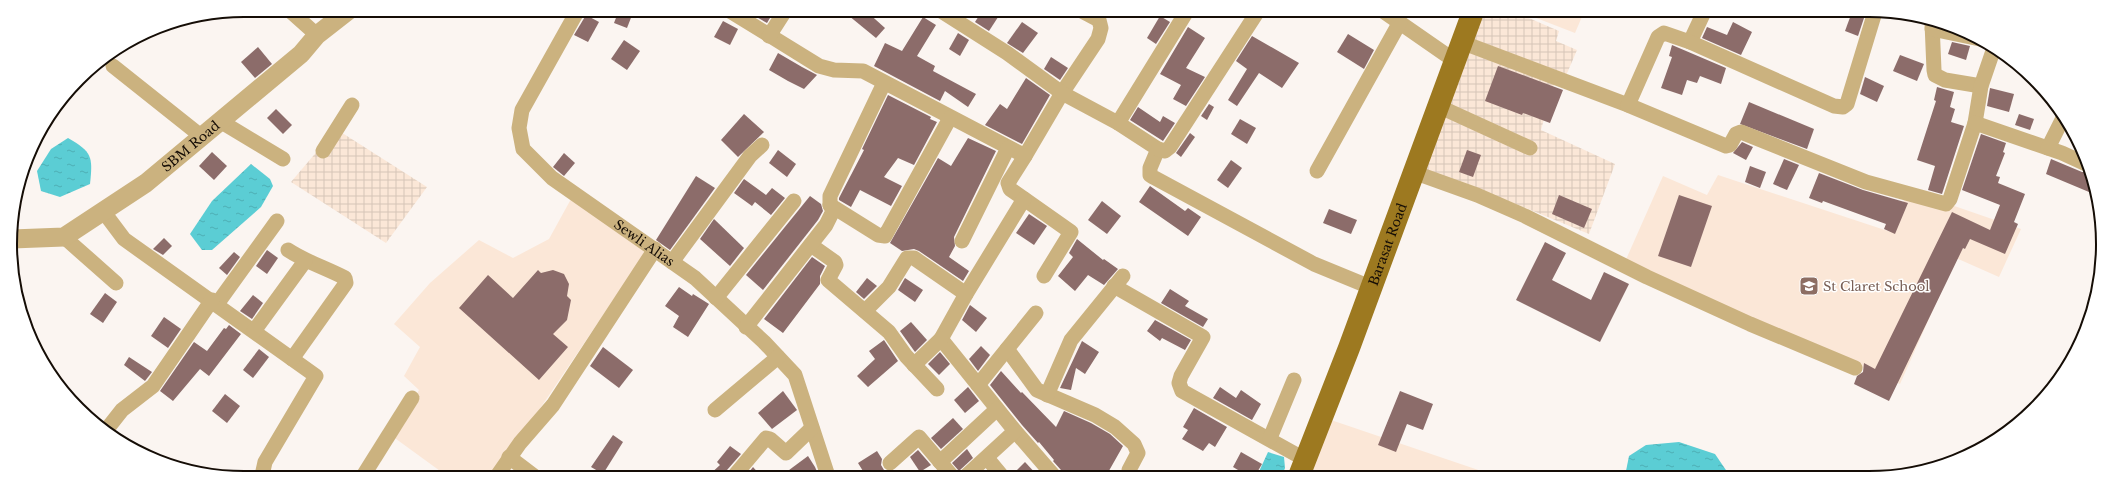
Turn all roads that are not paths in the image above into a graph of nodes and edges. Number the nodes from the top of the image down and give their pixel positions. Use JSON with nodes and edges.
{"nodes":[{"id":1,"x":297,"y":17,"type":"edge"},
{"id":2,"x":340,"y":17,"type":"edge"},
{"id":3,"x":574,"y":17,"type":"edge"},
{"id":4,"x":741,"y":17,"type":"edge"},
{"id":5,"x":781,"y":17,"type":"edge"},
{"id":6,"x":950,"y":17,"type":"edge"},
{"id":7,"x":1093,"y":17,"type":"edge"},
{"id":8,"x":1180,"y":17,"type":"edge"},
{"id":9,"x":1254,"y":17,"type":"edge"},
{"id":10,"x":1392,"y":17,"type":"edge"},
{"id":11,"x":1471,"y":17,"type":"edge"},
{"id":12,"x":1702,"y":17,"type":"edge"},
{"id":13,"x":1873,"y":17,"type":"edge"},
{"id":14,"x":1400,"y":22,"type":"junction"},
{"id":15,"x":1932,"y":26,"type":"edge"},
{"id":16,"x":317,"y":36,"type":"junction"},
{"id":17,"x":769,"y":36,"type":"junction"},
{"id":18,"x":1690,"y":42,"type":"junction"},
{"id":19,"x":1458,"y":52,"type":"junction"},
{"id":20,"x":1992,"y":53,"type":"edge"},
{"id":21,"x":113,"y":66,"type":"dead end"},
{"id":22,"x":884,"y":83,"type":"junction"},
{"id":23,"x":1981,"y":86,"type":"junction"},
{"id":24,"x":1062,"y":93,"type":"junction"},
{"id":25,"x":352,"y":105,"type":"dead end"},
{"id":26,"x":1628,"y":105,"type":"junction"},
{"id":27,"x":1438,"y":106,"type":"junction"},
{"id":28,"x":950,"y":118,"type":"junction"},
{"id":29,"x":220,"y":121,"type":"junction"},
{"id":30,"x":2061,"y":122,"type":"edge"},
{"id":31,"x":1118,"y":123,"type":"junction"},
{"id":32,"x":1975,"y":123,"type":"junction"},
{"id":33,"x":201,"y":136,"type":"junction"},
{"id":34,"x":762,"y":144,"type":"dead end"},
{"id":35,"x":1008,"y":148,"type":"junction"},
{"id":36,"x":1530,"y":148,"type":"dead end"},
{"id":37,"x":2048,"y":148,"type":"junction"},
{"id":38,"x":1158,"y":149,"type":"junction"},
{"id":39,"x":323,"y":151,"type":"dead end"},
{"id":40,"x":1025,"y":156,"type":"junction"},
{"id":41,"x":283,"y":159,"type":"dead end"},
{"id":42,"x":2081,"y":162,"type":"edge"},
{"id":43,"x":1317,"y":171,"type":"dead end"},
{"id":44,"x":1413,"y":172,"type":"junction"},
{"id":45,"x":1024,"y":199,"type":"junction"},
{"id":46,"x":794,"y":201,"type":"dead end"},
{"id":47,"x":830,"y":205,"type":"junction"},
{"id":48,"x":103,"y":211,"type":"junction"},
{"id":49,"x":277,"y":221,"type":"dead end"},
{"id":50,"x":64,"y":237,"type":"junction"},
{"id":51,"x":17,"y":239,"type":"edge"},
{"id":52,"x":962,"y":241,"type":"dead end"},
{"id":53,"x":811,"y":245,"type":"junction"},
{"id":54,"x":655,"y":249,"type":"junction"},
{"id":55,"x":288,"y":250,"type":"dead end"},
{"id":56,"x":305,"y":261,"type":"junction"},
{"id":57,"x":672,"y":262,"type":"junction"},
{"id":58,"x":1044,"y":276,"type":"dead end"},
{"id":59,"x":116,"y":283,"type":"dead end"},
{"id":60,"x":1370,"y":287,"type":"junction"},
{"id":61,"x":966,"y":294,"type":"junction"},
{"id":62,"x":716,"y":298,"type":"junction"},
{"id":63,"x":215,"y":302,"type":"junction"},
{"id":64,"x":865,"y":312,"type":"junction"},
{"id":65,"x":1036,"y":313,"type":"dead end"},
{"id":66,"x":746,"y":327,"type":"junction"},
{"id":67,"x":254,"y":331,"type":"junction"},
{"id":68,"x":941,"y":338,"type":"junction"},
{"id":69,"x":1007,"y":349,"type":"junction"},
{"id":70,"x":778,"y":357,"type":"junction"},
{"id":71,"x":292,"y":359,"type":"junction"},
{"id":72,"x":914,"y":365,"type":"junction"},
{"id":73,"x":1855,"y":368,"type":"dead end"},
{"id":74,"x":1294,"y":380,"type":"dead end"},
{"id":75,"x":978,"y":385,"type":"junction"},
{"id":76,"x":937,"y":389,"type":"dead end"},
{"id":77,"x":1048,"y":395,"type":"junction"},
{"id":78,"x":412,"y":398,"type":"dead end"},
{"id":79,"x":997,"y":409,"type":"junction"},
{"id":80,"x":715,"y":410,"type":"dead end"},
{"id":81,"x":109,"y":426,"type":"edge"},
{"id":82,"x":812,"y":428,"type":"junction"},
{"id":83,"x":1015,"y":431,"type":"junction"},
{"id":84,"x":1270,"y":438,"type":"junction"},
{"id":85,"x":509,"y":458,"type":"junction"},
{"id":86,"x":987,"y":458,"type":"junction"},
{"id":87,"x":940,"y":462,"type":"junction"},
{"id":88,"x":890,"y":463,"type":"dead end"},
{"id":89,"x":1302,"y":468,"type":"edge"},
{"id":90,"x":263,"y":471,"type":"edge"},
{"id":91,"x":366,"y":471,"type":"edge"},
{"id":92,"x":500,"y":471,"type":"edge"},
{"id":93,"x":527,"y":471,"type":"edge"},
{"id":94,"x":738,"y":471,"type":"edge"},
{"id":95,"x":823,"y":471,"type":"edge"},
{"id":96,"x":948,"y":471,"type":"edge"},
{"id":97,"x":972,"y":471,"type":"edge"},
{"id":98,"x":998,"y":471,"type":"edge"},
{"id":99,"x":1050,"y":471,"type":"edge"},
{"id":100,"x":1129,"y":471,"type":"edge"}],
"edges":[{"from":1,"to":16,"type":"street"},
{"from":2,"to":16,"type":"street","name":"SBM Road"},
{"from":3,"to":54,"type":"street","name":"Sewli Alias"},
{"from":4,"to":17,"type":"street"},
{"from":5,"to":17,"type":"street"},
{"from":6,"to":24,"type":"street"},
{"from":7,"to":24,"type":"street"},
{"from":8,"to":31,"type":"street"},
{"from":9,"to":38,"type":"street"},
{"from":10,"to":14,"type":"street"},
{"from":11,"to":19,"type":"main road","name":"Barasat Road"},
{"from":12,"to":18,"type":"street"},
{"from":13,"to":18,"type":"street"},
{"from":14,"to":19,"type":"street"},
{"from":14,"to":43,"type":"street"},
{"from":15,"to":23,"type":"street"},
{"from":16,"to":29,"type":"street","name":"SBM Road"},
{"from":17,"to":22,"type":"street"},
{"from":18,"to":26,"type":"street"},
{"from":19,"to":26,"type":"street"},
{"from":19,"to":27,"type":"main road","name":"Barasat Road"},
{"from":20,"to":23,"type":"street"},
{"from":21,"to":33,"type":"street"},
{"from":22,"to":28,"type":"street"},
{"from":22,"to":47,"type":"street"},
{"from":23,"to":32,"type":"street"},
{"from":24,"to":31,"type":"street"},
{"from":24,"to":40,"type":"street"},
{"from":25,"to":39,"type":"street"},
{"from":26,"to":32,"type":"street"},
{"from":27,"to":36,"type":"street"},
{"from":27,"to":44,"type":"main road","name":"Barasat Road"},
{"from":28,"to":35,"type":"street"},
{"from":28,"to":47,"type":"street"},
{"from":29,"to":33,"type":"street","name":"SBM Road"},
{"from":29,"to":41,"type":"street"},
{"from":30,"to":37,"type":"street"},
{"from":31,"to":38,"type":"street"},
{"from":32,"to":37,"type":"street"},
{"from":33,"to":48,"type":"street","name":"SBM Road"},
{"from":34,"to":57,"type":"street"},
{"from":35,"to":40,"type":"street"},
{"from":35,"to":52,"type":"street"},
{"from":37,"to":42,"type":"street"},
{"from":38,"to":60,"type":"street"},
{"from":40,"to":45,"type":"street"},
{"from":44,"to":60,"type":"main road","name":"Barasat Road"},
{"from":44,"to":73,"type":"street"},
{"from":45,"to":58,"type":"street"},
{"from":45,"to":61,"type":"street"},
{"from":46,"to":62,"type":"street"},
{"from":47,"to":53,"type":"street"},
{"from":48,"to":50,"type":"street","name":"SBM Road"},
{"from":48,"to":63,"type":"street"},
{"from":49,"to":63,"type":"street"},
{"from":50,"to":51,"type":"street"},
{"from":50,"to":59,"type":"street"},
{"from":53,"to":64,"type":"street"},
{"from":53,"to":66,"type":"street"},
{"from":54,"to":57,"type":"street","name":"Sewli Alias"},
{"from":54,"to":85,"type":"street"},
{"from":55,"to":56,"type":"street"},
{"from":56,"to":67,"type":"street"},
{"from":56,"to":71,"type":"street"},
{"from":57,"to":62,"type":"street","name":"Sewli Alias"},
{"from":60,"to":89,"type":"main road","name":"Barasat Road"},
{"from":61,"to":64,"type":"street"},
{"from":61,"to":68,"type":"street"},
{"from":62,"to":66,"type":"street","name":"Sewli Alias"},
{"from":63,"to":67,"type":"street"},
{"from":63,"to":81,"type":"street"},
{"from":64,"to":72,"type":"street"},
{"from":65,"to":69,"type":"street"},
{"from":66,"to":70,"type":"street","name":"Sewli Alias"},
{"from":67,"to":71,"type":"street"},
{"from":68,"to":72,"type":"street"},
{"from":68,"to":75,"type":"street"},
{"from":69,"to":75,"type":"street"},
{"from":69,"to":77,"type":"street"},
{"from":70,"to":80,"type":"street"},
{"from":70,"to":82,"type":"street","name":"Sewli Alias"},
{"from":71,"to":90,"type":"street"},
{"from":72,"to":76,"type":"street"},
{"from":74,"to":84,"type":"street"},
{"from":75,"to":79,"type":"street"},
{"from":77,"to":84,"type":"street"},
{"from":77,"to":100,"type":"street"},
{"from":78,"to":91,"type":"street"},
{"from":79,"to":83,"type":"street"},
{"from":79,"to":87,"type":"street"},
{"from":82,"to":94,"type":"street"},
{"from":82,"to":95,"type":"street","name":"Sewli Alias"},
{"from":83,"to":86,"type":"street"},
{"from":83,"to":99,"type":"street"},
{"from":84,"to":89,"type":"street"},
{"from":85,"to":92,"type":"street"},
{"from":85,"to":93,"type":"street"},
{"from":86,"to":97,"type":"street"},
{"from":86,"to":98,"type":"street"},
{"from":87,"to":88,"type":"street"},
{"from":87,"to":96,"type":"street"}]}
